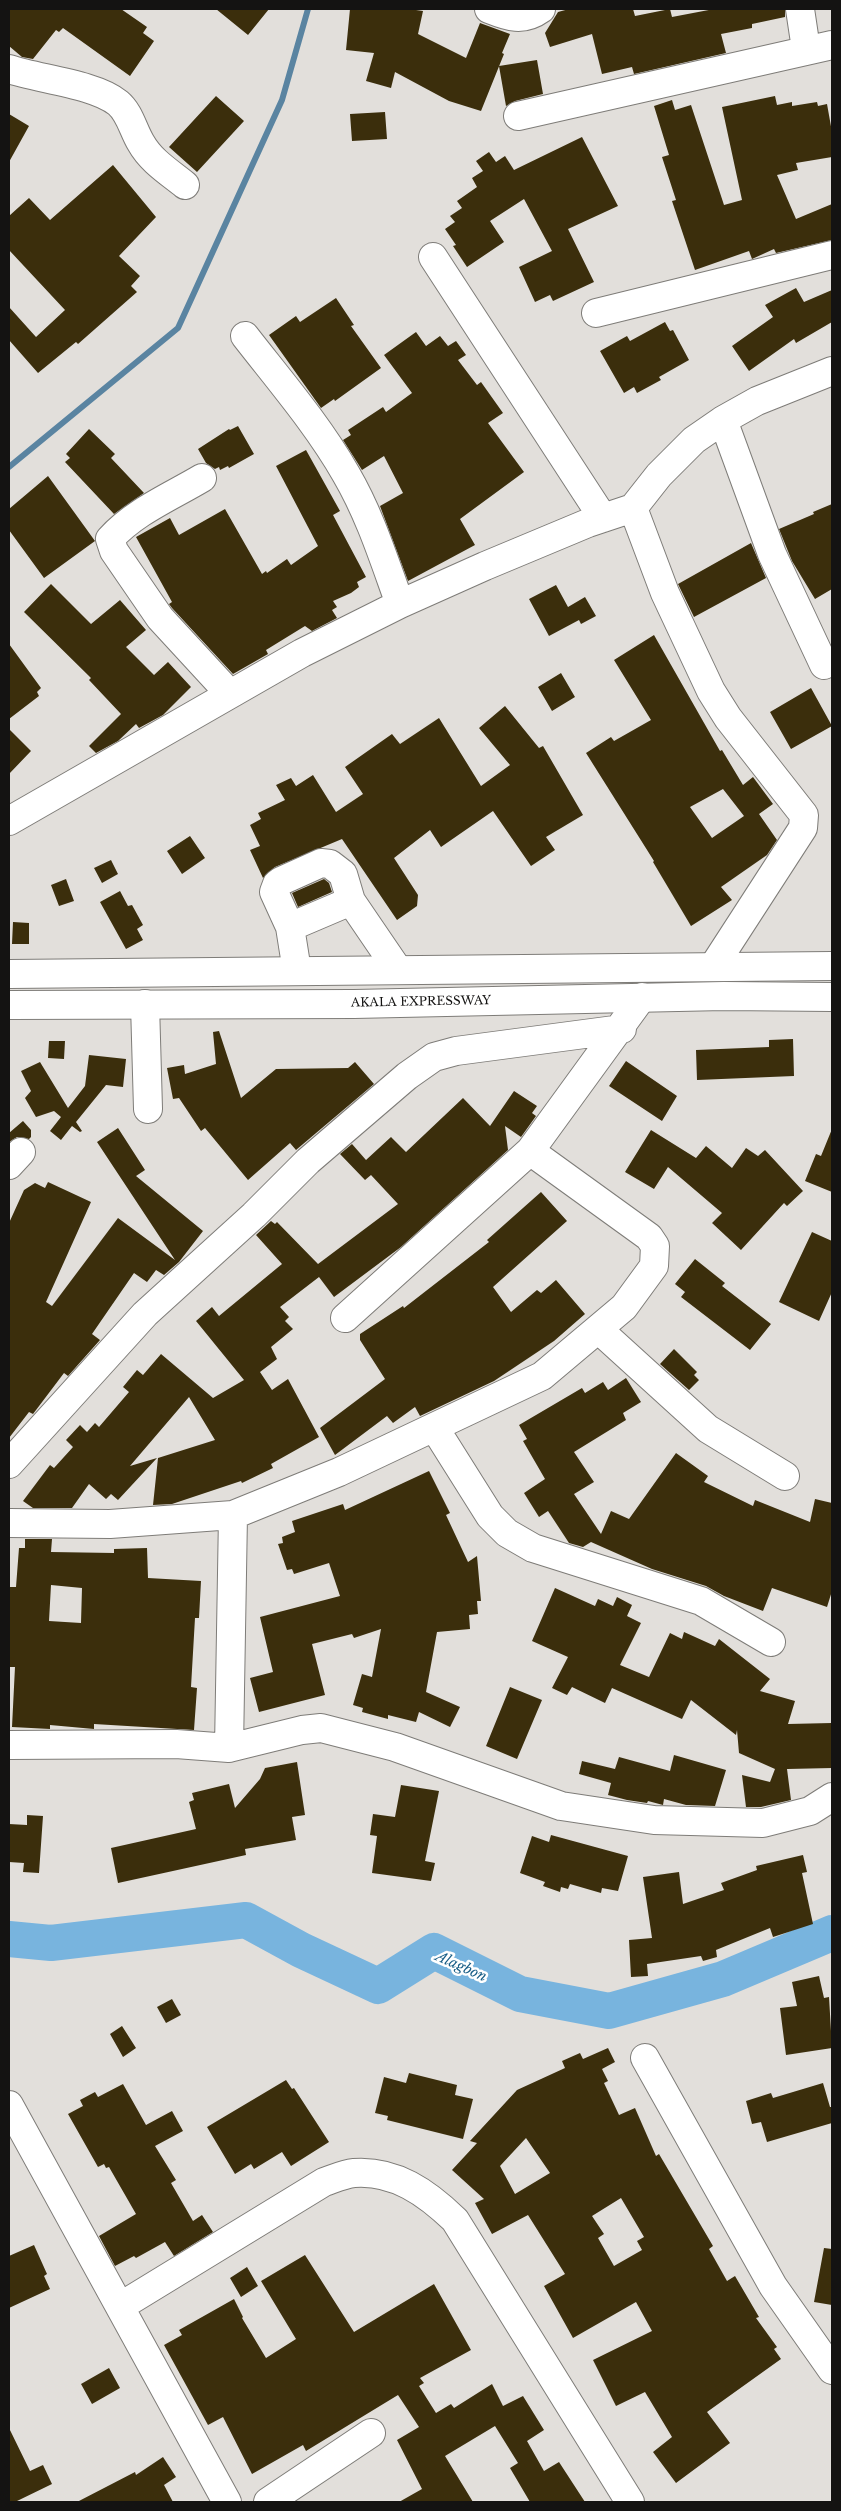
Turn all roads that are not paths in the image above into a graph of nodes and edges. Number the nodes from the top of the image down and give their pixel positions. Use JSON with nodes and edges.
{"nodes":[{"id":1,"x":489,"y":9,"type":"edge"},
{"id":2,"x":541,"y":9,"type":"edge"},
{"id":3,"x":800,"y":9,"type":"edge"},
{"id":4,"x":819,"y":47,"type":"edge"},
{"id":5,"x":9,"y":69,"type":"edge"},
{"id":6,"x":518,"y":116,"type":"dead end"},
{"id":7,"x":185,"y":184,"type":"dead end"},
{"id":8,"x":832,"y":255,"type":"edge"},
{"id":9,"x":433,"y":257,"type":"dead end"},
{"id":10,"x":596,"y":313,"type":"dead end"},
{"id":11,"x":245,"y":336,"type":"dead end"},
{"id":12,"x":832,"y":371,"type":"edge"},
{"id":13,"x":723,"y":420,"type":"junction"},
{"id":14,"x":202,"y":478,"type":"dead end"},
{"id":15,"x":633,"y":508,"type":"junction"},
{"id":16,"x":602,"y":518,"type":"junction"},
{"id":17,"x":400,"y":604,"type":"junction"},
{"id":18,"x":824,"y":665,"type":"dead end"},
{"id":19,"x":230,"y":694,"type":"junction"},
{"id":20,"x":9,"y":822,"type":"edge"},
{"id":21,"x":351,"y":901,"type":"junction"},
{"id":22,"x":290,"y":927,"type":"junction"},
{"id":23,"x":832,"y":966,"type":"edge"},
{"id":24,"x":713,"y":967,"type":"junction"},
{"id":25,"x":398,"y":970,"type":"junction"},
{"id":26,"x":297,"y":971,"type":"junction"},
{"id":27,"x":9,"y":974,"type":"edge"},
{"id":28,"x":642,"y":997,"type":"junction"},
{"id":29,"x":832,"y":997,"type":"edge"},
{"id":30,"x":395,"y":1003,"type":"junction"},
{"id":31,"x":145,"y":1004,"type":"junction"},
{"id":32,"x":9,"y":1005,"type":"edge"},
{"id":33,"x":622,"y":1028,"type":"junction"},
{"id":34,"x":148,"y":1109,"type":"dead end"},
{"id":35,"x":530,"y":1151,"type":"junction"},
{"id":36,"x":345,"y":1318,"type":"dead end"},
{"id":37,"x":598,"y":1329,"type":"junction"},
{"id":38,"x":434,"y":1427,"type":"junction"},
{"id":39,"x":9,"y":1464,"type":"edge"},
{"id":40,"x":785,"y":1476,"type":"dead end"},
{"id":41,"x":233,"y":1515,"type":"junction"},
{"id":42,"x":9,"y":1523,"type":"edge"},
{"id":43,"x":772,"y":1642,"type":"dead end"},
{"id":44,"x":9,"y":1745,"type":"edge"},
{"id":45,"x":229,"y":1748,"type":"junction"},
{"id":46,"x":832,"y":1797,"type":"edge"},
{"id":47,"x":645,"y":2058,"type":"dead end"},
{"id":48,"x":9,"y":2106,"type":"edge"},
{"id":49,"x":121,"y":2306,"type":"junction"},
{"id":50,"x":832,"y":2370,"type":"edge"},
{"id":51,"x":371,"y":2433,"type":"dead end"},
{"id":52,"x":227,"y":2502,"type":"edge"},
{"id":53,"x":268,"y":2502,"type":"edge"},
{"id":54,"x":630,"y":2502,"type":"edge"}],
"edges":[{"from":1,"to":2,"type":"street"},
{"from":3,"to":4,"type":"street"},
{"from":4,"to":6,"type":"street"},
{"from":5,"to":7,"type":"street"},
{"from":8,"to":10,"type":"street"},
{"from":9,"to":16,"type":"street"},
{"from":11,"to":17,"type":"street"},
{"from":12,"to":13,"type":"street"},
{"from":13,"to":15,"type":"street"},
{"from":13,"to":18,"type":"street"},
{"from":14,"to":19,"type":"street"},
{"from":15,"to":16,"type":"street"},
{"from":15,"to":24,"type":"street"},
{"from":16,"to":17,"type":"street"},
{"from":17,"to":19,"type":"street"},
{"from":19,"to":20,"type":"street"},
{"from":21,"to":22,"type":"street"},
{"from":21,"to":22,"type":"street"},
{"from":21,"to":25,"type":"street"},
{"from":22,"to":26,"type":"street"},
{"from":23,"to":24,"type":"street"},
{"from":24,"to":25,"type":"street"},
{"from":25,"to":26,"type":"street"},
{"from":25,"to":30,"type":"street"},
{"from":26,"to":27,"type":"street"},
{"from":28,"to":29,"type":"street","name":"AKALA EXPRESSWAY"},
{"from":28,"to":30,"type":"street","name":"AKALA EXPRESSWAY"},
{"from":28,"to":33,"type":"street"},
{"from":30,"to":31,"type":"street","name":"AKALA EXPRESSWAY"},
{"from":31,"to":32,"type":"street","name":"AKALA EXPRESSWAY"},
{"from":31,"to":34,"type":"street"},
{"from":33,"to":35,"type":"street"},
{"from":33,"to":39,"type":"street"},
{"from":35,"to":36,"type":"street"},
{"from":35,"to":37,"type":"street"},
{"from":37,"to":38,"type":"street"},
{"from":37,"to":40,"type":"street"},
{"from":38,"to":41,"type":"street"},
{"from":38,"to":43,"type":"street"},
{"from":41,"to":42,"type":"street"},
{"from":41,"to":45,"type":"street"},
{"from":44,"to":45,"type":"street"},
{"from":45,"to":46,"type":"street"},
{"from":47,"to":50,"type":"street"},
{"from":48,"to":49,"type":"street"},
{"from":49,"to":52,"type":"street"},
{"from":49,"to":54,"type":"street"},
{"from":51,"to":53,"type":"street"}]}
